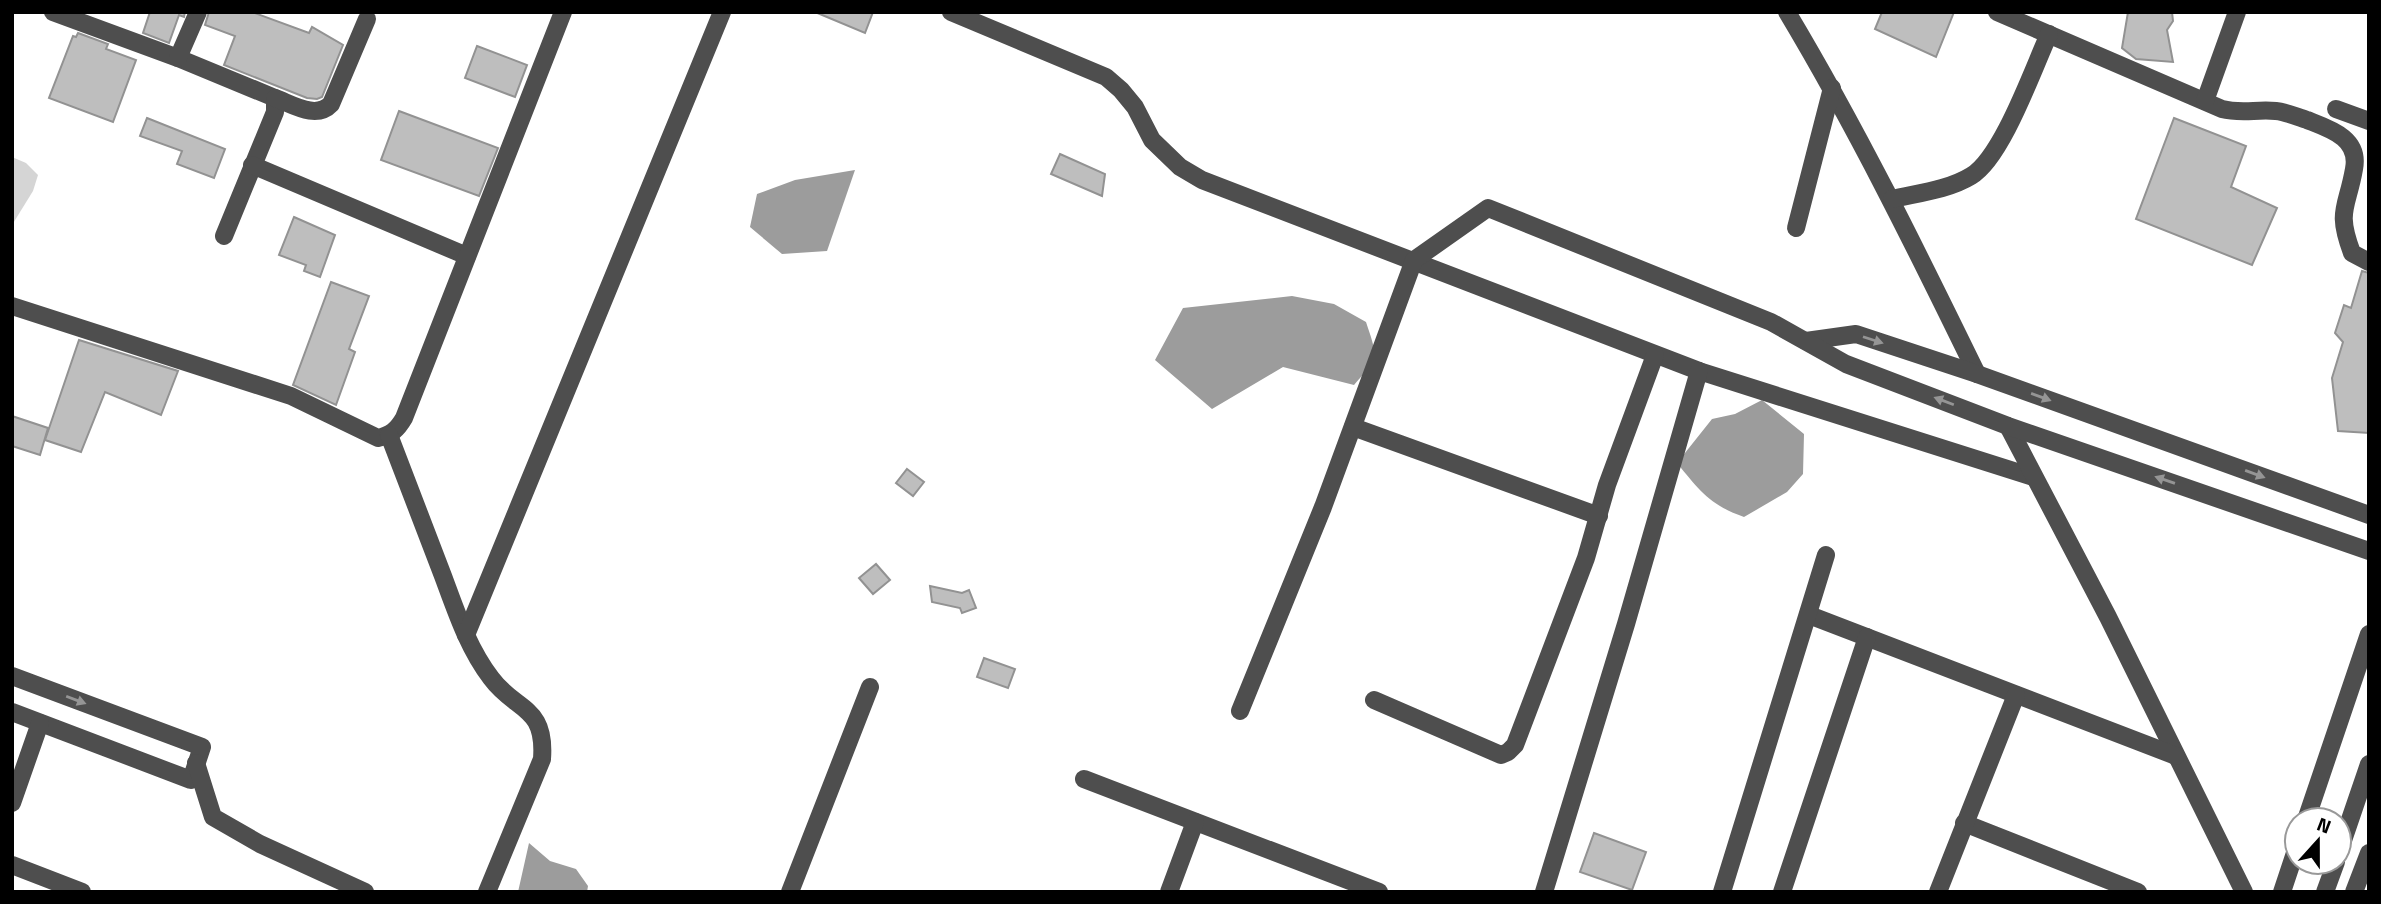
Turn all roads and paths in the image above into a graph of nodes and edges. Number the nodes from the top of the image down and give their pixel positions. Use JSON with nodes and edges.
{"nodes":[{"id":1,"x":54,"y":12,"type":"edge"},
{"id":2,"x":198,"y":12,"type":"edge"},
{"id":3,"x":563,"y":12,"type":"edge"},
{"id":4,"x":722,"y":12,"type":"edge"},
{"id":5,"x":951,"y":12,"type":"edge"},
{"id":6,"x":1787,"y":12,"type":"edge"},
{"id":7,"x":1997,"y":12,"type":"edge"},
{"id":8,"x":2237,"y":12,"type":"edge"},
{"id":9,"x":367,"y":19,"type":"dead end"},
{"id":10,"x":2049,"y":34,"type":"junction"},
{"id":11,"x":178,"y":58,"type":"junction"},
{"id":12,"x":1832,"y":88,"type":"junction"},
{"id":13,"x":275,"y":98,"type":"junction"},
{"id":14,"x":2205,"y":101,"type":"junction"},
{"id":15,"x":2336,"y":108,"type":"dead end"},
{"id":16,"x":2369,"y":121,"type":"edge"},
{"id":17,"x":252,"y":165,"type":"junction"},
{"id":18,"x":1892,"y":200,"type":"junction"},
{"id":19,"x":1796,"y":228,"type":"dead end"},
{"id":20,"x":224,"y":236,"type":"dead end"},
{"id":21,"x":467,"y":256,"type":"junction"},
{"id":22,"x":1414,"y":260,"type":"junction"},
{"id":23,"x":2369,"y":262,"type":"edge"},
{"id":24,"x":12,"y":306,"type":"edge"},
{"id":25,"x":1806,"y":341,"type":"junction"},
{"id":26,"x":1655,"y":355,"type":"junction"},
{"id":27,"x":1699,"y":371,"type":"junction"},
{"id":28,"x":1977,"y":374,"type":"junction"},
{"id":29,"x":1353,"y":426,"type":"junction"},
{"id":30,"x":2008,"y":426,"type":"junction"},
{"id":31,"x":389,"y":435,"type":"junction"},
{"id":32,"x":2034,"y":477,"type":"junction"},
{"id":33,"x":2369,"y":515,"type":"edge"},
{"id":34,"x":1599,"y":516,"type":"junction"},
{"id":35,"x":2369,"y":551,"type":"edge"},
{"id":36,"x":1826,"y":555,"type":"dead end"},
{"id":37,"x":1809,"y":615,"type":"junction"},
{"id":38,"x":2369,"y":634,"type":"edge"},
{"id":39,"x":466,"y":635,"type":"junction"},
{"id":40,"x":1867,"y":637,"type":"junction"},
{"id":41,"x":12,"y":676,"type":"edge"},
{"id":42,"x":870,"y":687,"type":"dead end"},
{"id":43,"x":2016,"y":695,"type":"junction"},
{"id":44,"x":1374,"y":700,"type":"dead end"},
{"id":45,"x":1240,"y":711,"type":"dead end"},
{"id":46,"x":12,"y":712,"type":"edge"},
{"id":47,"x":40,"y":723,"type":"junction"},
{"id":48,"x":2176,"y":756,"type":"junction"},
{"id":49,"x":196,"y":764,"type":"junction"},
{"id":50,"x":2369,"y":764,"type":"edge"},
{"id":51,"x":1084,"y":779,"type":"dead end"},
{"id":52,"x":12,"y":803,"type":"edge"},
{"id":53,"x":2311,"y":806,"type":"edge"},
{"id":54,"x":2353,"y":811,"type":"edge"},
{"id":55,"x":1195,"y":822,"type":"junction"},
{"id":56,"x":1964,"y":823,"type":"junction"},
{"id":57,"x":2369,"y":853,"type":"edge"},
{"id":58,"x":12,"y":865,"type":"edge"},
{"id":59,"x":82,"y":892,"type":"edge"},
{"id":60,"x":365,"y":892,"type":"edge"},
{"id":61,"x":487,"y":892,"type":"edge"},
{"id":62,"x":790,"y":892,"type":"edge"},
{"id":63,"x":1169,"y":892,"type":"edge"},
{"id":64,"x":1379,"y":892,"type":"edge"},
{"id":65,"x":1544,"y":892,"type":"edge"},
{"id":66,"x":1722,"y":892,"type":"edge"},
{"id":67,"x":1782,"y":892,"type":"edge"},
{"id":68,"x":1938,"y":892,"type":"edge"},
{"id":69,"x":2138,"y":892,"type":"edge"},
{"id":70,"x":2244,"y":892,"type":"edge"},
{"id":71,"x":2354,"y":892,"type":"edge"}],
"edges":[{"from":1,"to":11,"type":"street"},
{"from":2,"to":11,"type":"street"},
{"from":3,"to":21,"type":"street"},
{"from":4,"to":39,"type":"street"},
{"from":5,"to":22,"type":"street"},
{"from":6,"to":12,"type":"street"},
{"from":7,"to":10,"type":"street"},
{"from":8,"to":14,"type":"street"},
{"from":9,"to":13,"type":"street"},
{"from":10,"to":14,"type":"street"},
{"from":10,"to":18,"type":"street"},
{"from":11,"to":13,"type":"street"},
{"from":12,"to":18,"type":"street"},
{"from":12,"to":19,"type":"street"},
{"from":13,"to":17,"type":"street"},
{"from":14,"to":23,"type":"street"},
{"from":15,"to":16,"type":"street"},
{"from":17,"to":20,"type":"street"},
{"from":17,"to":21,"type":"street"},
{"from":18,"to":28,"type":"street"},
{"from":21,"to":31,"type":"street"},
{"from":22,"to":25,"type":"street"},
{"from":22,"to":26,"type":"street"},
{"from":22,"to":29,"type":"street"},
{"from":24,"to":31,"type":"street"},
{"from":25,"to":28,"type":"street","one_way":true},
{"from":30,"to":25,"type":"street","one_way":true},
{"from":26,"to":27,"type":"street"},
{"from":26,"to":34,"type":"street"},
{"from":27,"to":32,"type":"street"},
{"from":27,"to":65,"type":"street"},
{"from":28,"to":33,"type":"street","one_way":true},
{"from":29,"to":34,"type":"street"},
{"from":29,"to":45,"type":"street"},
{"from":30,"to":32,"type":"street"},
{"from":35,"to":30,"type":"street","one_way":true},
{"from":31,"to":39,"type":"street"},
{"from":32,"to":48,"type":"street"},
{"from":34,"to":44,"type":"street"},
{"from":36,"to":37,"type":"street"},
{"from":37,"to":40,"type":"street"},
{"from":37,"to":66,"type":"street"},
{"from":38,"to":53,"type":"street"},
{"from":39,"to":61,"type":"street"},
{"from":40,"to":43,"type":"street"},
{"from":40,"to":67,"type":"street"},
{"from":41,"to":49,"type":"street","one_way":true},
{"from":42,"to":62,"type":"street"},
{"from":43,"to":48,"type":"street"},
{"from":43,"to":56,"type":"street"},
{"from":46,"to":47,"type":"street"},
{"from":47,"to":49,"type":"street"},
{"from":47,"to":52,"type":"street"},
{"from":48,"to":70,"type":"street"},
{"from":49,"to":60,"type":"street"},
{"from":50,"to":54,"type":"street"},
{"from":51,"to":55,"type":"street"},
{"from":55,"to":63,"type":"street"},
{"from":55,"to":64,"type":"street"},
{"from":56,"to":68,"type":"street"},
{"from":56,"to":69,"type":"street"},
{"from":57,"to":71,"type":"street"},
{"from":58,"to":59,"type":"street"}]}
